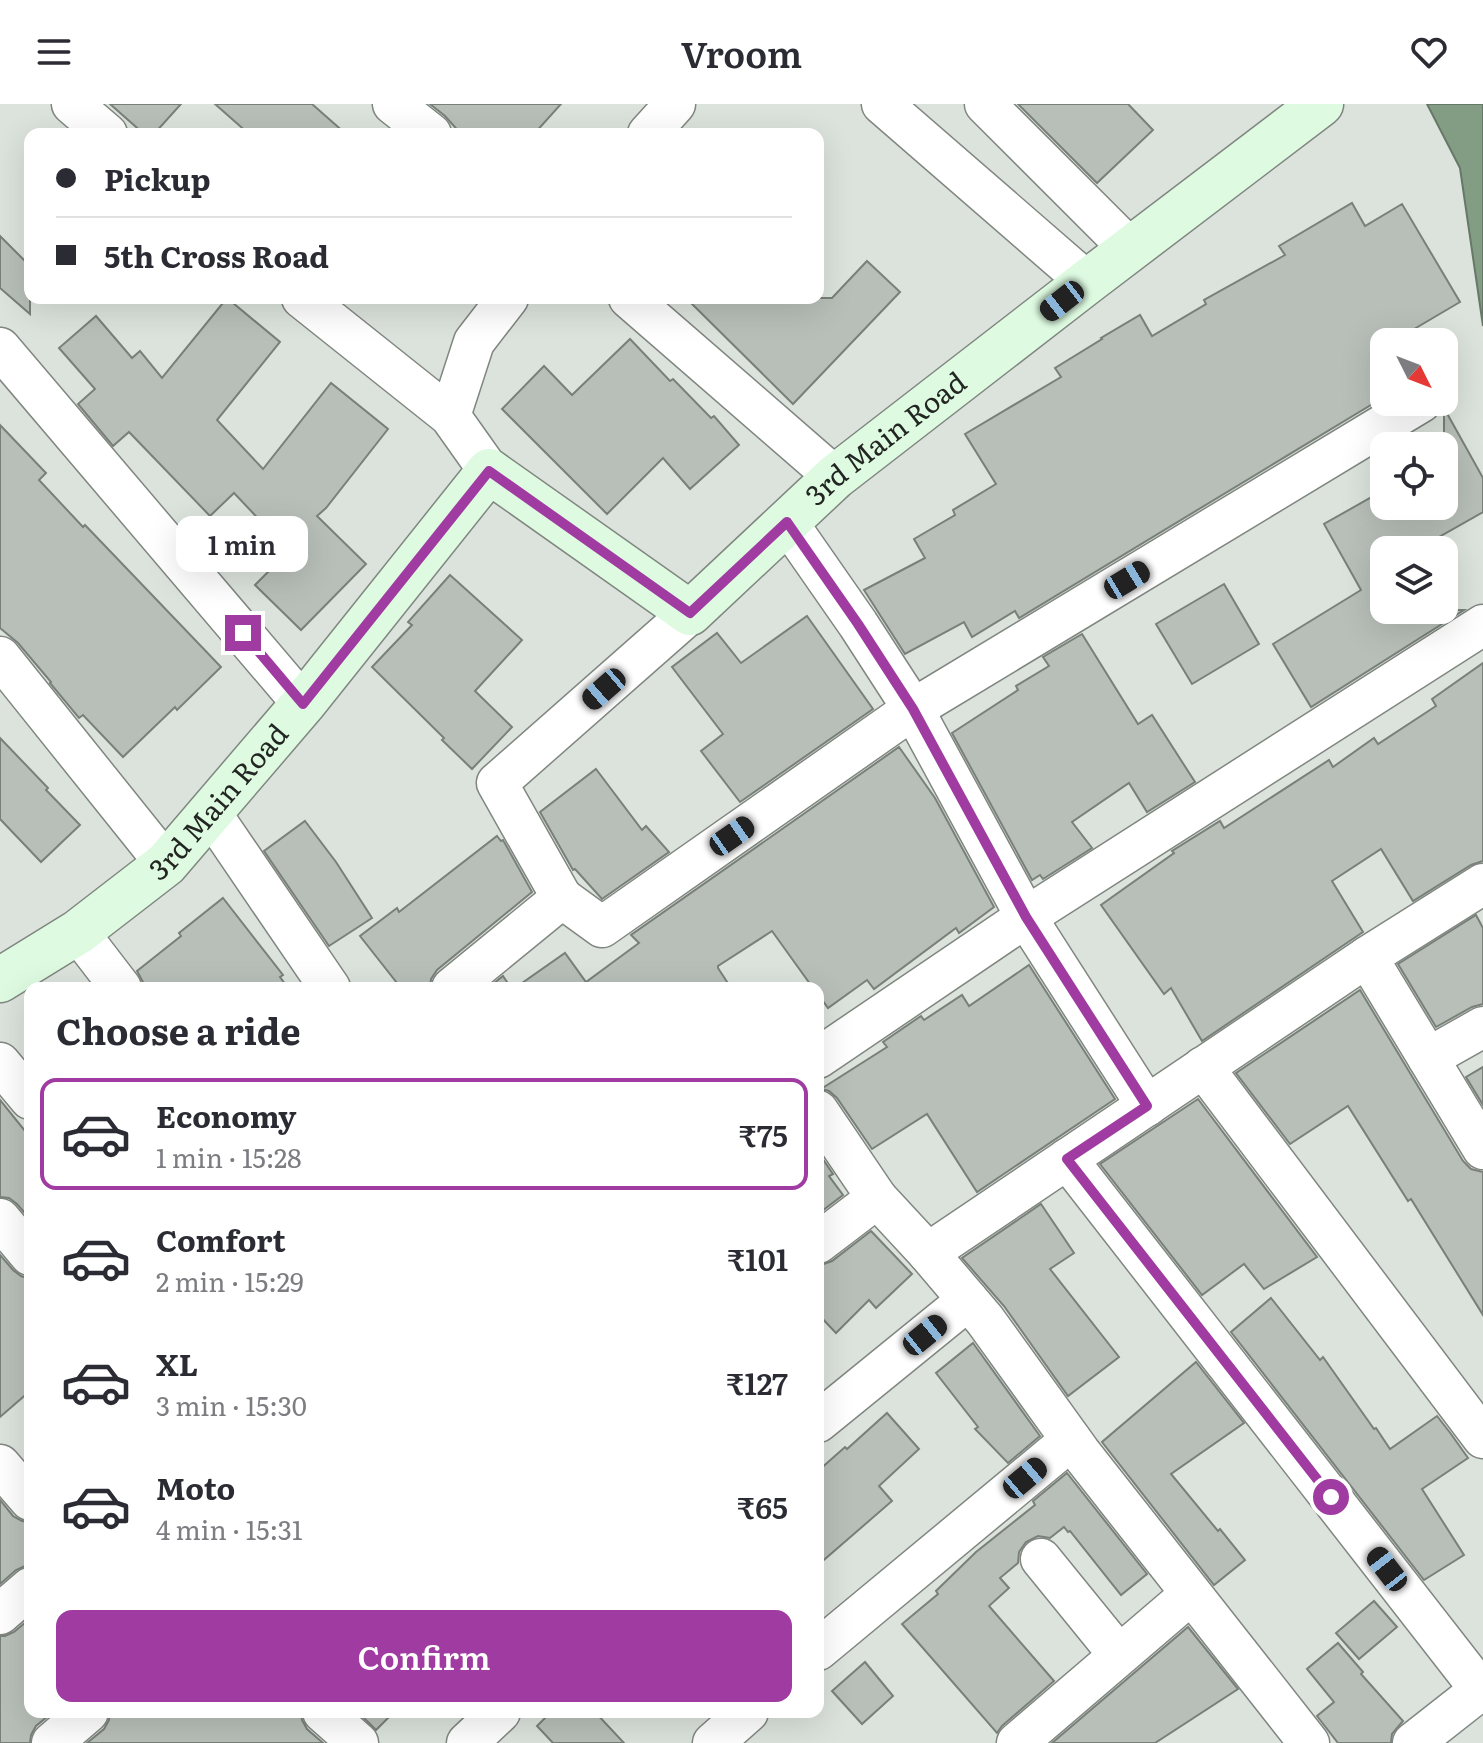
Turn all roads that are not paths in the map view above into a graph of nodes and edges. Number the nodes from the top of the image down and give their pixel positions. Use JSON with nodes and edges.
{"nodes":[{"id":1,"x":72,"y":104,"type":"edge"},
{"id":2,"x":393,"y":104,"type":"edge"},
{"id":3,"x":675,"y":104,"type":"edge"},
{"id":4,"x":882,"y":104,"type":"edge"},
{"id":5,"x":985,"y":104,"type":"edge"},
{"id":6,"x":1321,"y":104,"type":"edge"},
{"id":7,"x":100,"y":128,"type":"edge"},
{"id":8,"x":423,"y":128,"type":"edge"},
{"id":9,"x":653,"y":128,"type":"edge"},
{"id":10,"x":1130,"y":249,"type":"junction"},
{"id":11,"x":1087,"y":282,"type":"junction"},
{"id":12,"x":310,"y":304,"type":"edge"},
{"id":13,"x":503,"y":304,"type":"edge"},
{"id":14,"x":636,"y":304,"type":"edge"},
{"id":15,"x":0,"y":348,"type":"edge"},
{"id":16,"x":450,"y":416,"type":"junction"},
{"id":17,"x":1398,"y":416,"type":"edge"},
{"id":18,"x":489,"y":471,"type":"junction"},
{"id":19,"x":835,"y":477,"type":"junction"},
{"id":20,"x":787,"y":522,"type":"junction"},
{"id":21,"x":690,"y":613,"type":"junction"},
{"id":22,"x":1483,"y":625,"type":"edge"},
{"id":23,"x":0,"y":657,"type":"edge"},
{"id":24,"x":303,"y":704,"type":"junction"},
{"id":25,"x":913,"y":709,"type":"junction"},
{"id":26,"x":210,"y":812,"type":"junction"},
{"id":27,"x":166,"y":864,"type":"junction"},
{"id":28,"x":1483,"y":884,"type":"edge"},
{"id":29,"x":562,"y":898,"type":"junction"},
{"id":30,"x":1026,"y":917,"type":"junction"},
{"id":31,"x":78,"y":932,"type":"junction"},
{"id":32,"x":1367,"y":957,"type":"junction"},
{"id":33,"x":0,"y":980,"type":"edge"},
{"id":34,"x":116,"y":982,"type":"edge"},
{"id":35,"x":326,"y":982,"type":"edge"},
{"id":36,"x":459,"y":982,"type":"edge"},
{"id":37,"x":1483,"y":1027,"type":"edge"},
{"id":38,"x":824,"y":1054,"type":"edge"},
{"id":39,"x":1428,"y":1058,"type":"junction"},
{"id":40,"x":0,"y":1063,"type":"edge"},
{"id":41,"x":1203,"y":1067,"type":"junction"},
{"id":42,"x":24,"y":1092,"type":"edge"},
{"id":43,"x":1147,"y":1106,"type":"junction"},
{"id":44,"x":824,"y":1120,"type":"edge"},
{"id":45,"x":1483,"y":1149,"type":"edge"},
{"id":46,"x":1067,"y":1159,"type":"junction"},
{"id":47,"x":877,"y":1198,"type":"junction"},
{"id":48,"x":0,"y":1219,"type":"edge"},
{"id":49,"x":824,"y":1238,"type":"edge"},
{"id":50,"x":24,"y":1248,"type":"edge"},
{"id":51,"x":928,"y":1253,"type":"junction"},
{"id":52,"x":968,"y":1300,"type":"junction"},
{"id":53,"x":824,"y":1417,"type":"edge"},
{"id":54,"x":1483,"y":1438,"type":"edge"},
{"id":55,"x":1071,"y":1440,"type":"junction"},
{"id":56,"x":0,"y":1465,"type":"edge"},
{"id":57,"x":24,"y":1493,"type":"edge"},
{"id":58,"x":1041,"y":1559,"type":"dead end"},
{"id":59,"x":24,"y":1593,"type":"edge"},
{"id":60,"x":1191,"y":1594,"type":"junction"},
{"id":61,"x":0,"y":1614,"type":"edge"},
{"id":62,"x":824,"y":1645,"type":"edge"},
{"id":63,"x":1119,"y":1655,"type":"junction"},
{"id":64,"x":1482,"y":1690,"type":"edge"},
{"id":65,"x":81,"y":1718,"type":"edge"},
{"id":66,"x":494,"y":1718,"type":"edge"},
{"id":67,"x":741,"y":1718,"type":"edge"},
{"id":68,"x":1304,"y":1742,"type":"edge"},
{"id":69,"x":52,"y":1743,"type":"edge"},
{"id":70,"x":467,"y":1743,"type":"edge"},
{"id":71,"x":713,"y":1743,"type":"edge"},
{"id":72,"x":1017,"y":1743,"type":"edge"},
{"id":73,"x":1413,"y":1743,"type":"edge"}],
"edges":[{"from":1,"to":7,"type":"street"},
{"from":2,"to":8,"type":"street"},
{"from":3,"to":9,"type":"street"},
{"from":4,"to":11,"type":"street"},
{"from":5,"to":10,"type":"street"},
{"from":6,"to":10,"type":"street","name":"3rd Main Road"},
{"from":10,"to":11,"type":"street","name":"3rd Main Road"},
{"from":11,"to":19,"type":"street","name":"3rd Main Road"},
{"from":12,"to":16,"type":"street"},
{"from":13,"to":16,"type":"street"},
{"from":14,"to":19,"type":"street"},
{"from":15,"to":24,"type":"street"},
{"from":16,"to":18,"type":"street"},
{"from":17,"to":25,"type":"street"},
{"from":18,"to":21,"type":"street"},
{"from":18,"to":24,"type":"street","name":"3rd Main Road"},
{"from":19,"to":20,"type":"street","name":"3rd Main Road"},
{"from":20,"to":21,"type":"street","name":"3rd Main Road"},
{"from":20,"to":25,"type":"street"},
{"from":21,"to":29,"type":"street"},
{"from":22,"to":30,"type":"street"},
{"from":23,"to":27,"type":"street"},
{"from":24,"to":26,"type":"street","name":"3rd Main Road"},
{"from":25,"to":29,"type":"street"},
{"from":25,"to":30,"type":"street"},
{"from":26,"to":27,"type":"street","name":"3rd Main Road"},
{"from":26,"to":35,"type":"street"},
{"from":27,"to":31,"type":"street","name":"3rd Main Road"},
{"from":28,"to":32,"type":"street"},
{"from":29,"to":36,"type":"street"},
{"from":30,"to":38,"type":"street"},
{"from":30,"to":43,"type":"street"},
{"from":31,"to":33,"type":"street","name":"3rd Main Road"},
{"from":31,"to":34,"type":"street"},
{"from":32,"to":39,"type":"street"},
{"from":32,"to":41,"type":"street"},
{"from":37,"to":39,"type":"street"},
{"from":39,"to":45,"type":"street"},
{"from":40,"to":42,"type":"street"},
{"from":41,"to":43,"type":"street"},
{"from":41,"to":54,"type":"street"},
{"from":43,"to":46,"type":"street"},
{"from":44,"to":47,"type":"street"},
{"from":46,"to":51,"type":"street"},
{"from":46,"to":64,"type":"street"},
{"from":47,"to":49,"type":"street"},
{"from":47,"to":51,"type":"street"},
{"from":48,"to":50,"type":"street"},
{"from":51,"to":52,"type":"street"},
{"from":52,"to":53,"type":"street"},
{"from":52,"to":55,"type":"street"},
{"from":55,"to":60,"type":"street"},
{"from":55,"to":62,"type":"street"},
{"from":56,"to":57,"type":"street"},
{"from":58,"to":63,"type":"street"},
{"from":59,"to":61,"type":"street"},
{"from":60,"to":63,"type":"street"},
{"from":60,"to":68,"type":"street"},
{"from":63,"to":72,"type":"street"},
{"from":64,"to":73,"type":"street"},
{"from":65,"to":69,"type":"street"},
{"from":66,"to":70,"type":"street"},
{"from":67,"to":71,"type":"street"}]}
